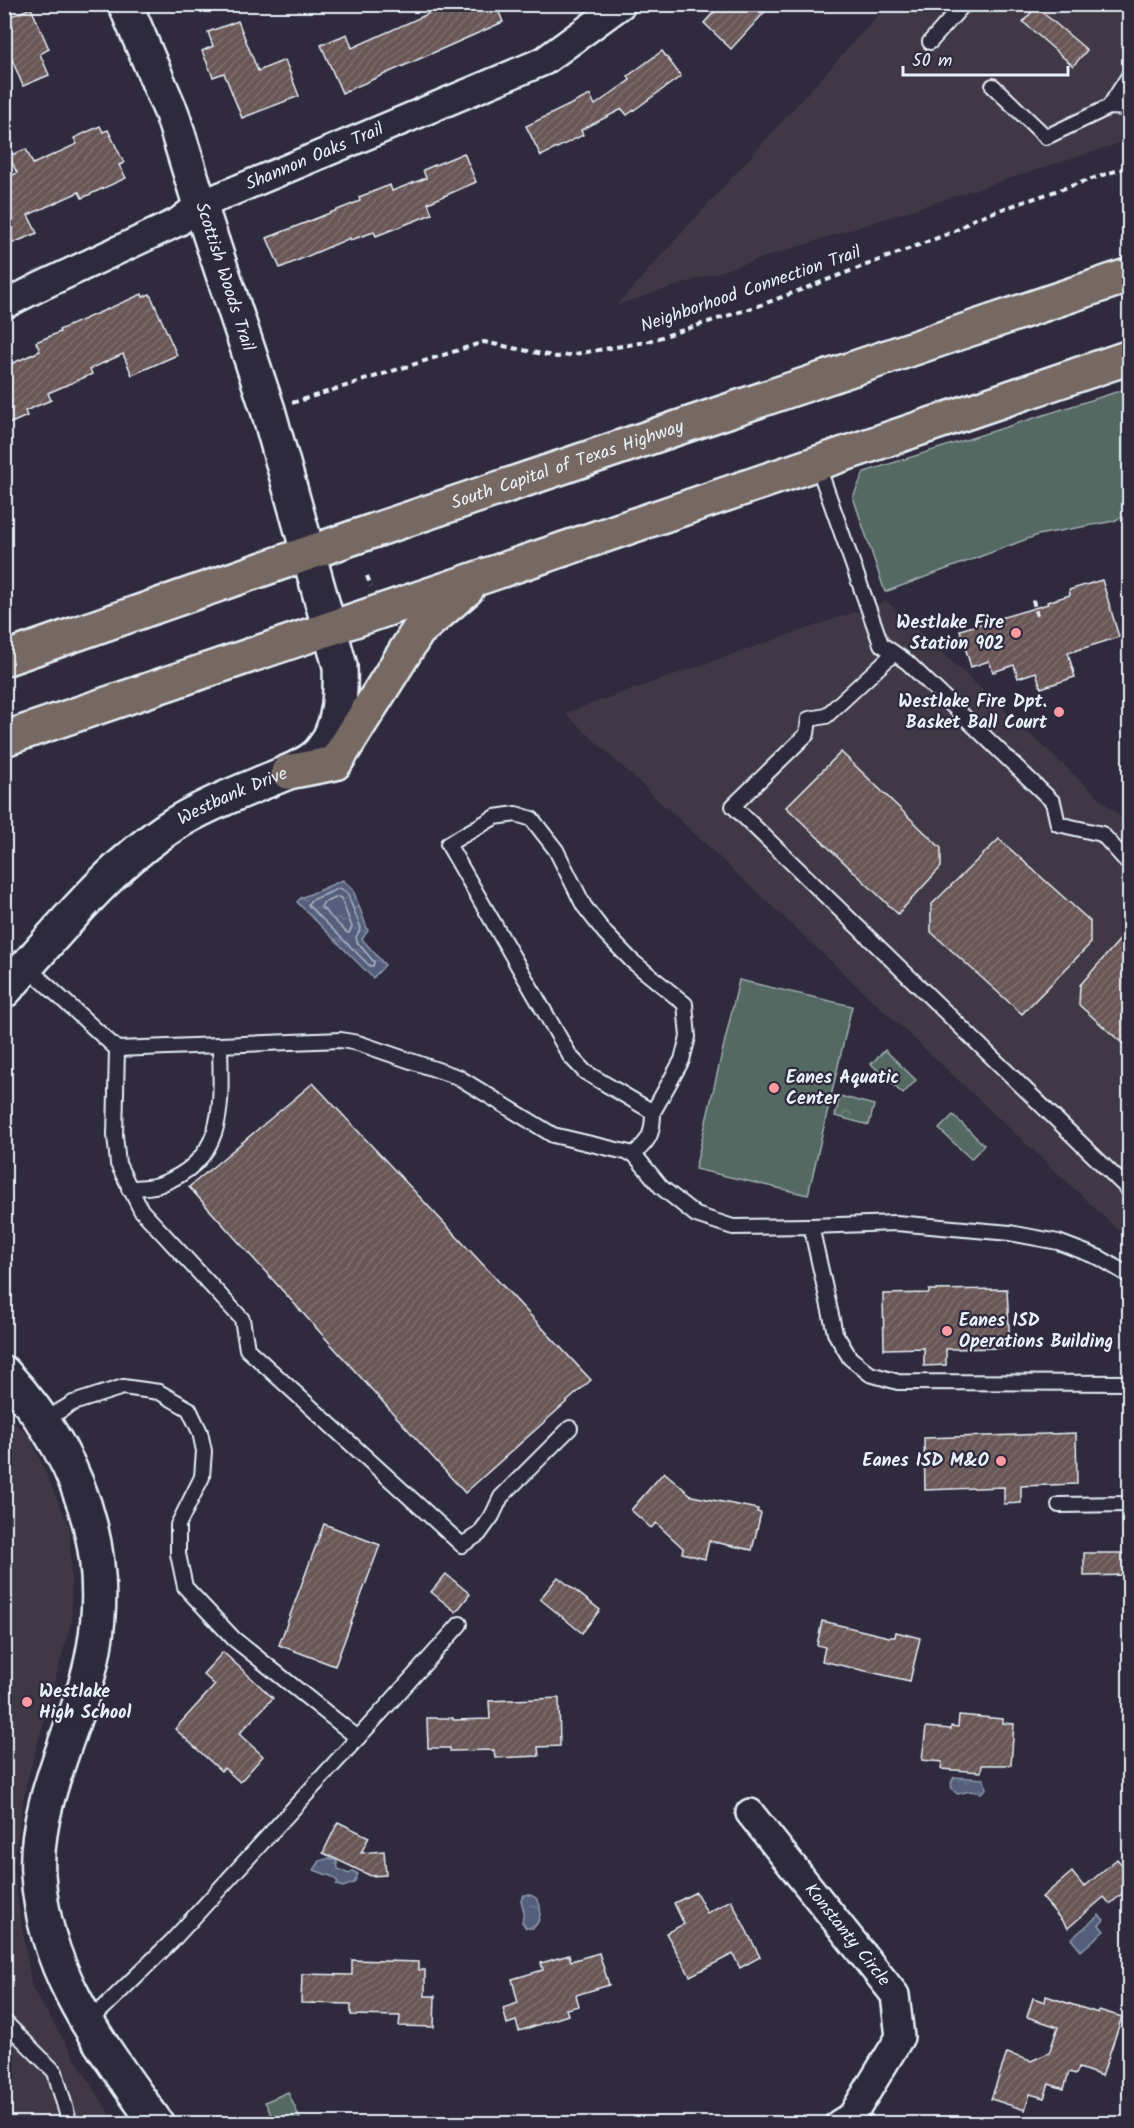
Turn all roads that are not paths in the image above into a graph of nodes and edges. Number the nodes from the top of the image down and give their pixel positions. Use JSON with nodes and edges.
{"nodes":[{"id":1,"x":125,"y":4,"type":"edge"},
{"id":2,"x":622,"y":4,"type":"edge"},
{"id":3,"x":964,"y":4,"type":"edge"},
{"id":4,"x":930,"y":42,"type":"dead end"},
{"id":5,"x":1130,"y":74,"type":"edge"},
{"id":6,"x":993,"y":86,"type":"dead end"},
{"id":7,"x":1108,"y":107,"type":"junction"},
{"id":8,"x":1130,"y":108,"type":"edge"},
{"id":9,"x":200,"y":205,"type":"junction"},
{"id":10,"x":1130,"y":275,"type":"edge"},
{"id":11,"x":4,"y":305,"type":"edge"},
{"id":12,"x":1130,"y":357,"type":"edge"},
{"id":13,"x":817,"y":463,"type":"junction"},
{"id":14,"x":309,"y":555,"type":"junction"},
{"id":15,"x":483,"y":577,"type":"junction"},
{"id":16,"x":330,"y":629,"type":"junction"},
{"id":17,"x":893,"y":654,"type":"junction"},
{"id":18,"x":4,"y":659,"type":"edge"},
{"id":19,"x":4,"y":739,"type":"edge"},
{"id":20,"x":288,"y":772,"type":"junction"},
{"id":21,"x":1130,"y":865,"type":"edge"},
{"id":22,"x":27,"y":967,"type":"junction"},
{"id":23,"x":4,"y":991,"type":"edge"},
{"id":24,"x":220,"y":1045,"type":"junction"},
{"id":25,"x":117,"y":1049,"type":"junction"},
{"id":26,"x":653,"y":1112,"type":"junction"},
{"id":27,"x":634,"y":1154,"type":"junction"},
{"id":28,"x":129,"y":1189,"type":"junction"},
{"id":29,"x":1130,"y":1191,"type":"edge"},
{"id":30,"x":812,"y":1226,"type":"junction"},
{"id":31,"x":1130,"y":1276,"type":"edge"},
{"id":32,"x":4,"y":1373,"type":"edge"},
{"id":33,"x":1130,"y":1383,"type":"edge"},
{"id":34,"x":43,"y":1421,"type":"junction"},
{"id":35,"x":570,"y":1428,"type":"dead end"},
{"id":36,"x":1130,"y":1504,"type":"edge"},
{"id":37,"x":1059,"y":1505,"type":"dead end"},
{"id":38,"x":460,"y":1624,"type":"dead end"},
{"id":39,"x":358,"y":1738,"type":"junction"},
{"id":40,"x":750,"y":1813,"type":"dead end"},
{"id":41,"x":4,"y":2021,"type":"edge"},
{"id":42,"x":88,"y":2023,"type":"junction"},
{"id":43,"x":70,"y":2124,"type":"edge"},
{"id":44,"x":157,"y":2124,"type":"edge"},
{"id":45,"x":839,"y":2124,"type":"edge"}],
"edges":[{"from":1,"to":9,"type":"street","name":"Scottish Woods Trail"},
{"from":2,"to":9,"type":"street","name":"Shannon Oaks Trail"},
{"from":3,"to":4,"type":"lane"},
{"from":5,"to":7,"type":"lane"},
{"from":6,"to":7,"type":"lane"},
{"from":7,"to":8,"type":"lane"},
{"from":9,"to":11,"type":"street","name":"Shannon Oaks Trail"},
{"from":9,"to":14,"type":"street","name":"Scottish Woods Trail"},
{"from":10,"to":14,"type":"highway","name":"South Capital of Texas Highway"},
{"from":12,"to":13,"type":"highway"},
{"from":13,"to":15,"type":"highway"},
{"from":13,"to":17,"type":"lane"},
{"from":14,"to":16,"type":"street","name":"Westbank Drive"},
{"from":14,"to":18,"type":"highway","name":"South Capital of Texas Highway"},
{"from":15,"to":16,"type":"highway"},
{"from":15,"to":20,"type":"highway"},
{"from":16,"to":19,"type":"highway"},
{"from":16,"to":20,"type":"street","name":"Westbank Drive"},
{"from":17,"to":21,"type":"lane"},
{"from":17,"to":29,"type":"lane"},
{"from":20,"to":22,"type":"street","name":"Westbank Drive"},
{"from":22,"to":23,"type":"street","name":"Westbank Drive"},
{"from":22,"to":25,"type":"lane"},
{"from":24,"to":25,"type":"lane"},
{"from":24,"to":27,"type":"lane"},
{"from":24,"to":28,"type":"lane"},
{"from":25,"to":28,"type":"lane"},
{"from":26,"to":26,"type":"lane"},
{"from":26,"to":27,"type":"lane"},
{"from":27,"to":30,"type":"lane"},
{"from":28,"to":35,"type":"lane"},
{"from":30,"to":31,"type":"lane"},
{"from":30,"to":33,"type":"lane"},
{"from":32,"to":34,"type":"street"},
{"from":34,"to":39,"type":"lane"},
{"from":34,"to":42,"type":"street"},
{"from":36,"to":37,"type":"lane"},
{"from":38,"to":39,"type":"lane"},
{"from":39,"to":42,"type":"lane"},
{"from":40,"to":45,"type":"street","name":"Konstanty Circle"},
{"from":41,"to":43,"type":"lane"},
{"from":42,"to":44,"type":"street"}]}
